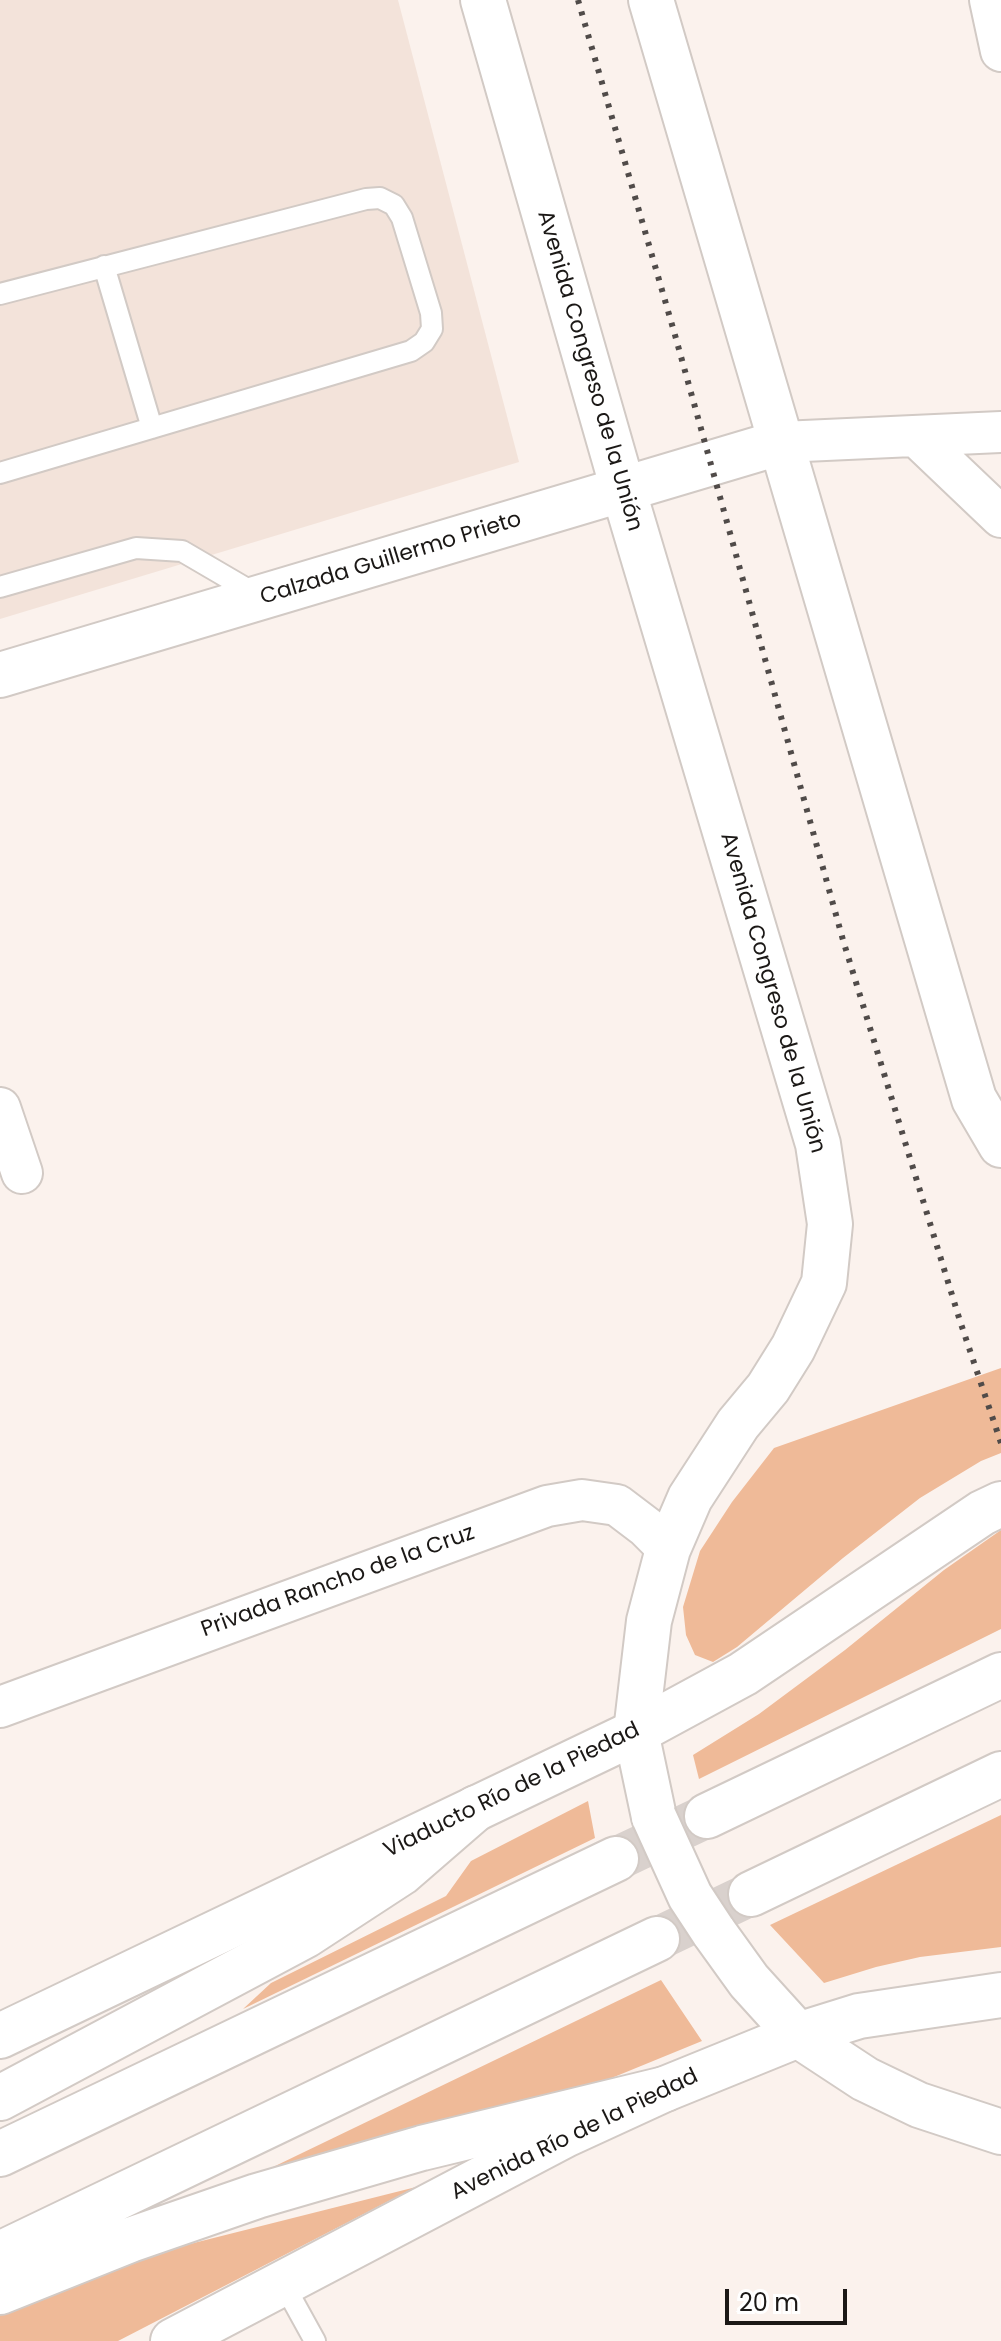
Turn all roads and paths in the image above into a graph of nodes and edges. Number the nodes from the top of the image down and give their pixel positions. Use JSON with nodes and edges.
{"nodes":[{"id":1,"x":483,"y":0,"type":"edge"},
{"id":2,"x":651,"y":0,"type":"edge"},
{"id":3,"x":990,"y":0,"type":"edge"},
{"id":4,"x":1001,"y":51,"type":"edge"},
{"id":5,"x":104,"y":266,"type":"junction"},
{"id":6,"x":0,"y":294,"type":"edge"},
{"id":7,"x":152,"y":428,"type":"junction"},
{"id":8,"x":1001,"y":432,"type":"edge"},
{"id":9,"x":916,"y":436,"type":"junction"},
{"id":10,"x":782,"y":442,"type":"junction"},
{"id":11,"x":0,"y":473,"type":"edge"},
{"id":12,"x":623,"y":489,"type":"junction"},
{"id":13,"x":1001,"y":517,"type":"edge"},
{"id":14,"x":0,"y":587,"type":"edge"},
{"id":15,"x":262,"y":597,"type":"junction"},
{"id":16,"x":0,"y":675,"type":"edge"},
{"id":17,"x":0,"y":1108,"type":"edge"},
{"id":18,"x":1001,"y":1145,"type":"edge"},
{"id":19,"x":22,"y":1173,"type":"dead end"},
{"id":20,"x":1001,"y":1504,"type":"edge"},
{"id":21,"x":668,"y":1549,"type":"junction"},
{"id":22,"x":1001,"y":1675,"type":"edge"},
{"id":23,"x":0,"y":1707,"type":"edge"},
{"id":24,"x":636,"y":1732,"type":"junction"},
{"id":25,"x":1001,"y":1774,"type":"edge"},
{"id":26,"x":476,"y":1808,"type":"junction"},
{"id":27,"x":707,"y":1816,"type":"tunnel mouth"},
{"id":28,"x":616,"y":1859,"type":"tunnel mouth"},
{"id":29,"x":751,"y":1894,"type":"tunnel mouth"},
{"id":30,"x":657,"y":1939,"type":"tunnel mouth"},
{"id":31,"x":1001,"y":1995,"type":"edge"},
{"id":32,"x":798,"y":2035,"type":"junction"},
{"id":33,"x":0,"y":2036,"type":"edge"},
{"id":34,"x":665,"y":2089,"type":"junction"},
{"id":35,"x":0,"y":2098,"type":"edge"},
{"id":36,"x":1001,"y":2132,"type":"edge"},
{"id":37,"x":0,"y":2154,"type":"edge"},
{"id":38,"x":0,"y":2254,"type":"edge"},
{"id":39,"x":283,"y":2283,"type":"junction"},
{"id":40,"x":0,"y":2292,"type":"edge"},
{"id":41,"x":173,"y":2341,"type":"edge"},
{"id":42,"x":315,"y":2341,"type":"edge"}],
"edges":[{"from":1,"to":12,"type":"main road","name":"Avenida Congreso de la Unión"},
{"from":2,"to":10,"type":"main road"},
{"from":3,"to":4,"type":"street"},
{"from":5,"to":6,"type":"lane"},
{"from":5,"to":7,"type":"lane"},
{"from":5,"to":7,"type":"lane"},
{"from":7,"to":11,"type":"lane"},
{"from":8,"to":9,"type":"street"},
{"from":9,"to":10,"type":"street"},
{"from":9,"to":13,"type":"street"},
{"from":10,"to":12,"type":"main road","name":"Calzada Guillermo Prieto"},
{"from":10,"to":18,"type":"main road"},
{"from":12,"to":15,"type":"main road","name":"Calzada Guillermo Prieto"},
{"from":12,"to":21,"type":"main road","name":"Avenida Congreso de la Unión"},
{"from":14,"to":15,"type":"lane"},
{"from":15,"to":16,"type":"main road","name":"Calzada Guillermo Prieto"},
{"from":17,"to":19,"type":"street"},
{"from":20,"to":24,"type":"main road","name":"Viaducto Río de la Piedad"},
{"from":21,"to":23,"type":"street","name":"Privada Rancho de la Cruz"},
{"from":21,"to":24,"type":"main road","name":"Avenida Congreso de la Unión"},
{"from":22,"to":27,"type":"main road"},
{"from":24,"to":26,"type":"main road","name":"Viaducto Río de la Piedad"},
{"from":24,"to":32,"type":"main road","name":"Avenida Congreso de la Unión","bridge":true},
{"from":25,"to":29,"type":"main road"},
{"from":26,"to":33,"type":"main road","name":"Viaducto Río de la Piedad"},
{"from":26,"to":35,"type":"main road"},
{"from":28,"to":37,"type":"main road"},
{"from":30,"to":38,"type":"main road"},
{"from":31,"to":32,"type":"main road","name":"Avenida Río de la Piedad"},
{"from":32,"to":34,"type":"main road","name":"Avenida Río de la Piedad"},
{"from":32,"to":36,"type":"main road","name":"Avenida Congreso de la Unión"},
{"from":34,"to":39,"type":"main road","name":"Avenida Río de la Piedad"},
{"from":34,"to":40,"type":"main road"},
{"from":39,"to":41,"type":"main road","name":"Avenida Río de la Piedad"},
{"from":39,"to":42,"type":"lane"}]}
